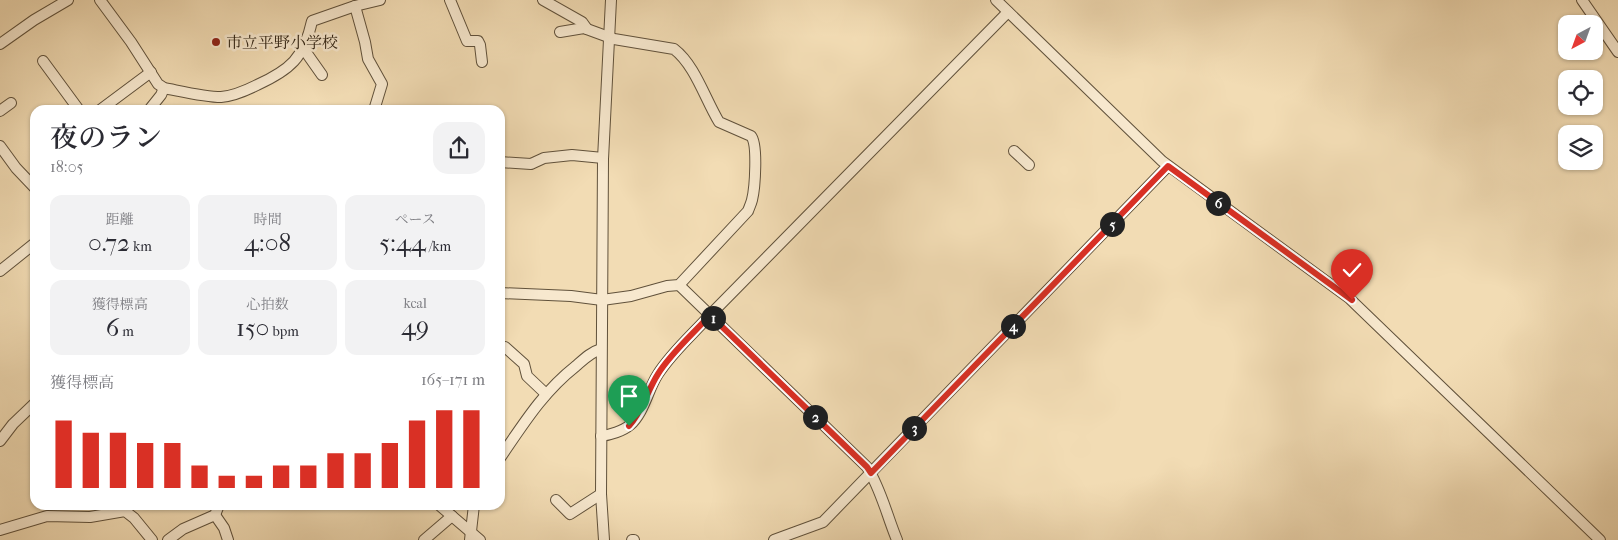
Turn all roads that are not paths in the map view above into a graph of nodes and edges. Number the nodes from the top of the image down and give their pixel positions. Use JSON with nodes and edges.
{"nodes":[{"id":1,"x":68,"y":0,"type":"edge"},
{"id":2,"x":100,"y":0,"type":"edge"},
{"id":3,"x":380,"y":0,"type":"edge"},
{"id":4,"x":450,"y":0,"type":"edge"},
{"id":5,"x":543,"y":0,"type":"edge"},
{"id":6,"x":610,"y":0,"type":"edge"},
{"id":7,"x":996,"y":0,"type":"edge"},
{"id":8,"x":1582,"y":0,"type":"edge"},
{"id":9,"x":362,"y":3,"type":"edge"},
{"id":10,"x":1008,"y":12,"type":"junction"},
{"id":11,"x":587,"y":29,"type":"junction"},
{"id":12,"x":560,"y":32,"type":"dead end"},
{"id":13,"x":608,"y":37,"type":"junction"},
{"id":14,"x":0,"y":44,"type":"edge"},
{"id":15,"x":303,"y":48,"type":"junction"},
{"id":16,"x":1618,"y":52,"type":"edge"},
{"id":17,"x":43,"y":61,"type":"dead end"},
{"id":18,"x":482,"y":62,"type":"dead end"},
{"id":19,"x":151,"y":72,"type":"junction"},
{"id":20,"x":322,"y":75,"type":"dead end"},
{"id":21,"x":164,"y":88,"type":"junction"},
{"id":22,"x":11,"y":103,"type":"dead end"},
{"id":23,"x":76,"y":105,"type":"edge"},
{"id":24,"x":107,"y":105,"type":"edge"},
{"id":25,"x":153,"y":105,"type":"edge"},
{"id":26,"x":376,"y":105,"type":"edge"},
{"id":27,"x":0,"y":111,"type":"edge"},
{"id":28,"x":0,"y":146,"type":"edge"},
{"id":29,"x":1014,"y":151,"type":"dead end"},
{"id":30,"x":603,"y":158,"type":"junction"},
{"id":31,"x":505,"y":162,"type":"edge"},
{"id":32,"x":1029,"y":165,"type":"dead end"},
{"id":33,"x":1168,"y":166,"type":"junction"},
{"id":34,"x":30,"y":183,"type":"edge"},
{"id":35,"x":30,"y":247,"type":"edge"},
{"id":36,"x":0,"y":270,"type":"edge"},
{"id":37,"x":679,"y":284,"type":"junction"},
{"id":38,"x":505,"y":293,"type":"edge"},
{"id":39,"x":602,"y":300,"type":"junction"},
{"id":40,"x":710,"y":315,"type":"junction"},
{"id":41,"x":505,"y":347,"type":"dead end"},
{"id":42,"x":602,"y":349,"type":"junction"},
{"id":43,"x":546,"y":394,"type":"junction"},
{"id":44,"x":30,"y":408,"type":"edge"},
{"id":45,"x":601,"y":436,"type":"junction"},
{"id":46,"x":0,"y":441,"type":"edge"},
{"id":47,"x":505,"y":450,"type":"edge"},
{"id":48,"x":871,"y":473,"type":"junction"},
{"id":49,"x":601,"y":494,"type":"junction"},
{"id":50,"x":556,"y":500,"type":"dead end"},
{"id":51,"x":216,"y":510,"type":"edge"},
{"id":52,"x":445,"y":510,"type":"edge"},
{"id":53,"x":473,"y":510,"type":"edge"},
{"id":54,"x":215,"y":515,"type":"junction"},
{"id":55,"x":452,"y":516,"type":"junction"},
{"id":56,"x":0,"y":530,"type":"edge"},
{"id":57,"x":470,"y":535,"type":"edge"},
{"id":58,"x":152,"y":540,"type":"edge"},
{"id":59,"x":168,"y":540,"type":"edge"},
{"id":60,"x":228,"y":540,"type":"edge"},
{"id":61,"x":424,"y":540,"type":"edge"},
{"id":62,"x":480,"y":540,"type":"edge"},
{"id":63,"x":604,"y":540,"type":"edge"},
{"id":64,"x":774,"y":540,"type":"edge"},
{"id":65,"x":897,"y":540,"type":"edge"},
{"id":66,"x":1600,"y":540,"type":"edge"}],
"edges":[{"from":1,"to":14,"type":"street"},
{"from":2,"to":19,"type":"street"},
{"from":3,"to":9,"type":"street"},
{"from":4,"to":18,"type":"street"},
{"from":5,"to":11,"type":"street"},
{"from":6,"to":13,"type":"street"},
{"from":7,"to":10,"type":"street"},
{"from":8,"to":16,"type":"street"},
{"from":9,"to":15,"type":"street"},
{"from":9,"to":26,"type":"street"},
{"from":10,"to":33,"type":"street"},
{"from":10,"to":40,"type":"street"},
{"from":11,"to":12,"type":"street"},
{"from":11,"to":13,"type":"street"},
{"from":13,"to":30,"type":"street"},
{"from":13,"to":37,"type":"street"},
{"from":15,"to":20,"type":"street"},
{"from":15,"to":21,"type":"street"},
{"from":17,"to":23,"type":"street"},
{"from":19,"to":21,"type":"street"},
{"from":19,"to":24,"type":"street"},
{"from":21,"to":25,"type":"street"},
{"from":22,"to":27,"type":"street"},
{"from":28,"to":34,"type":"street"},
{"from":29,"to":32,"type":"street"},
{"from":30,"to":31,"type":"street"},
{"from":30,"to":39,"type":"street"},
{"from":33,"to":48,"type":"street"},
{"from":33,"to":66,"type":"street"},
{"from":35,"to":36,"type":"street"},
{"from":37,"to":39,"type":"street"},
{"from":37,"to":40,"type":"street"},
{"from":38,"to":39,"type":"street"},
{"from":39,"to":42,"type":"street"},
{"from":40,"to":45,"type":"street"},
{"from":40,"to":48,"type":"street"},
{"from":41,"to":43,"type":"street"},
{"from":42,"to":43,"type":"street"},
{"from":42,"to":45,"type":"street"},
{"from":43,"to":47,"type":"street"},
{"from":44,"to":46,"type":"street"},
{"from":45,"to":49,"type":"street"},
{"from":48,"to":64,"type":"street"},
{"from":48,"to":65,"type":"street"},
{"from":49,"to":50,"type":"street"},
{"from":49,"to":63,"type":"street"},
{"from":51,"to":54,"type":"street"},
{"from":52,"to":55,"type":"street"},
{"from":53,"to":57,"type":"street"},
{"from":54,"to":59,"type":"street"},
{"from":54,"to":60,"type":"street"},
{"from":55,"to":57,"type":"street"},
{"from":55,"to":61,"type":"street"},
{"from":56,"to":58,"type":"street"},
{"from":57,"to":62,"type":"street"}]}
